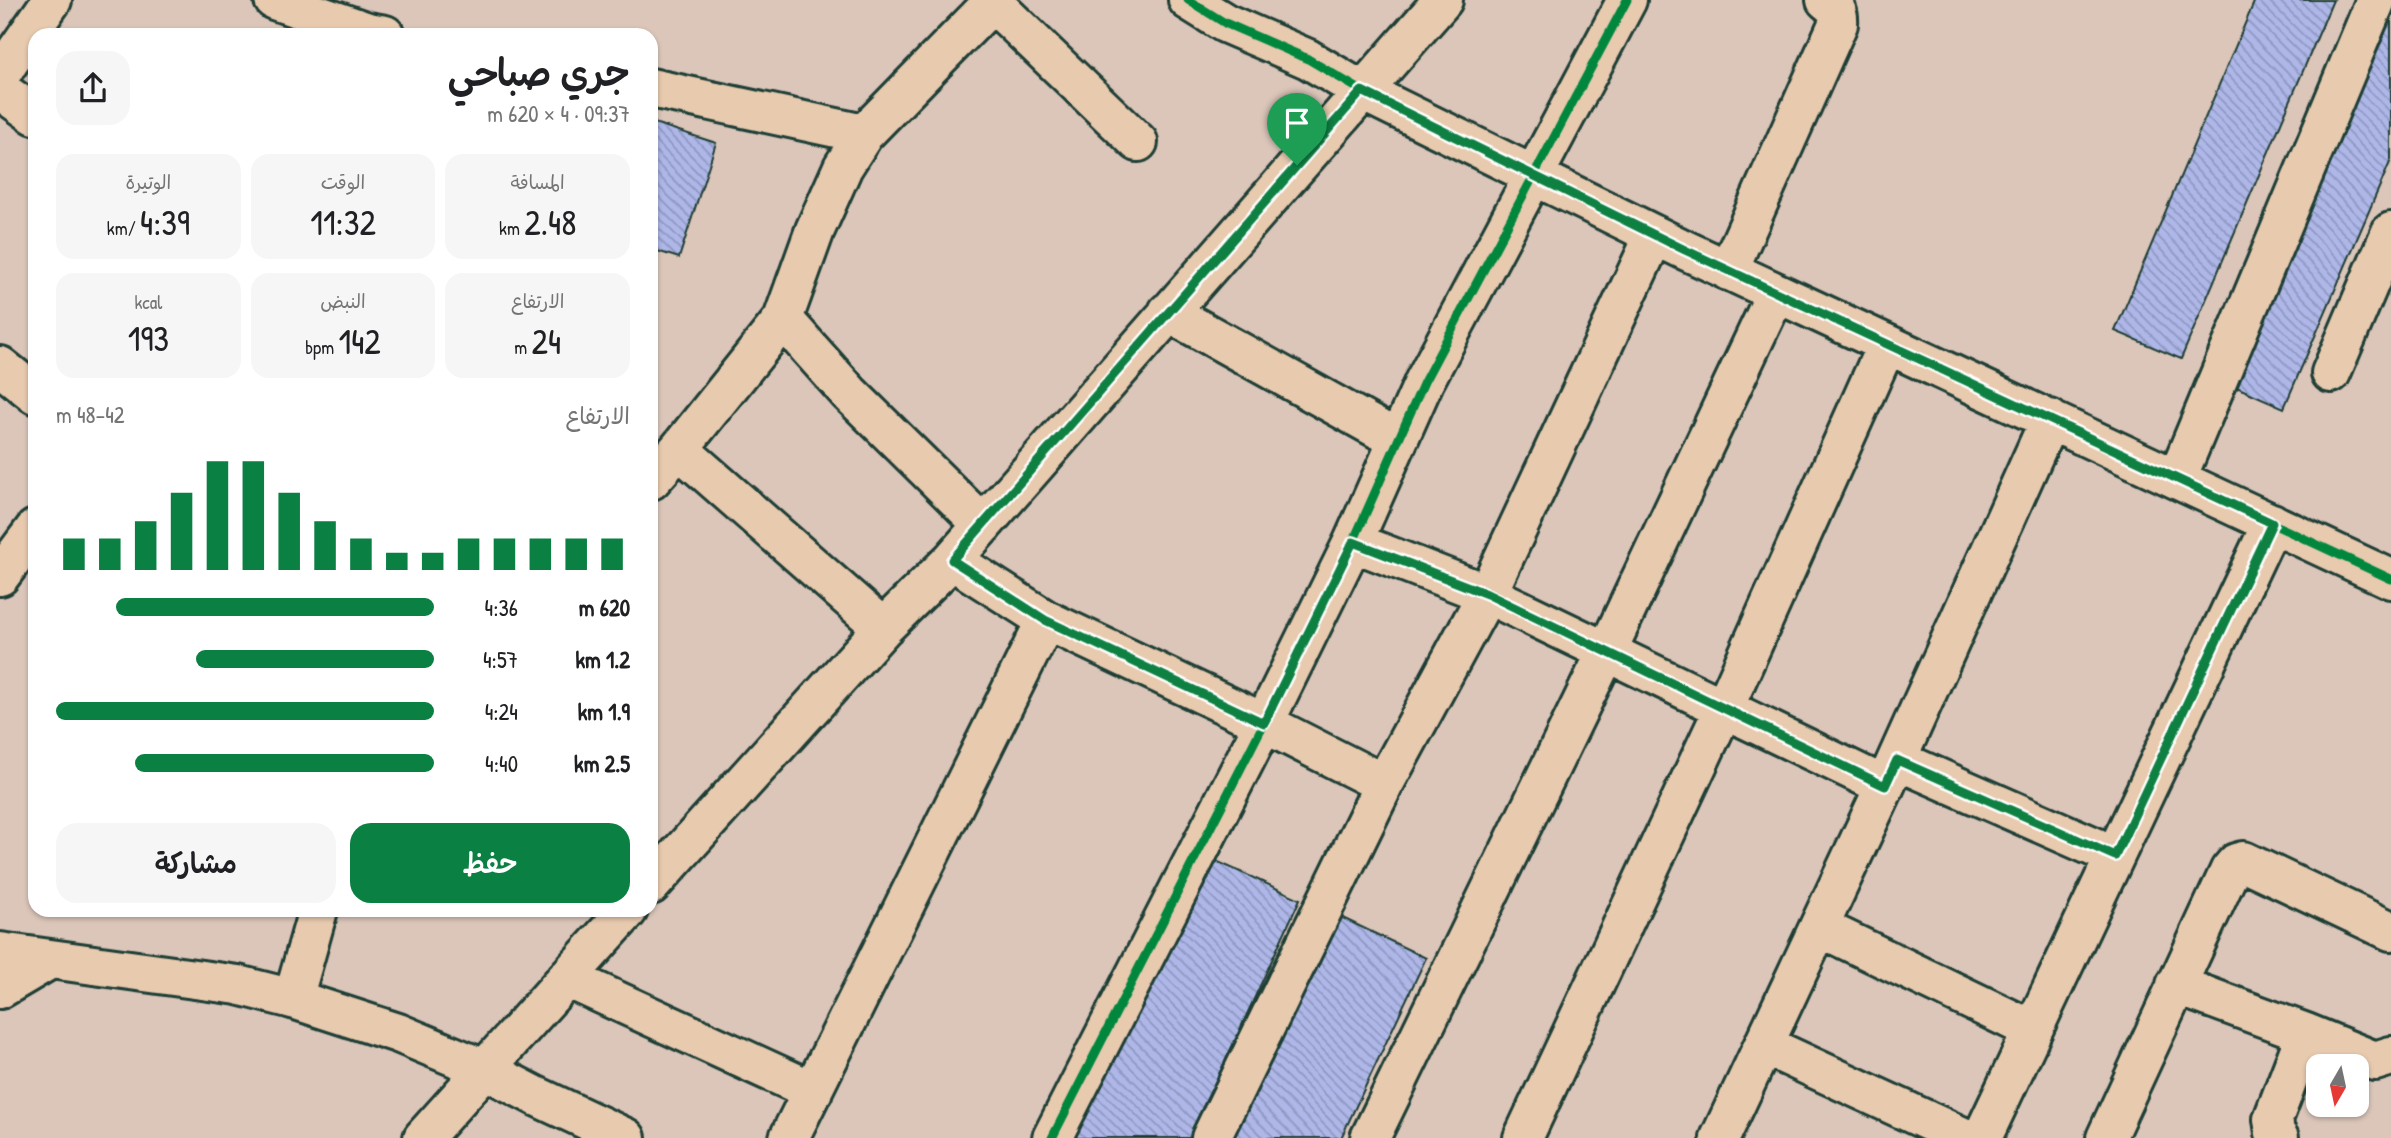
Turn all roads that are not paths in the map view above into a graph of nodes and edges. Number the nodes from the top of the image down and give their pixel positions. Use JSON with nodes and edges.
{"nodes":[{"id":1,"x":52,"y":0,"type":"edge"},
{"id":2,"x":1188,"y":0,"type":"edge"},
{"id":3,"x":1443,"y":0,"type":"edge"},
{"id":4,"x":1627,"y":0,"type":"edge"},
{"id":5,"x":1826,"y":0,"type":"edge"},
{"id":6,"x":2376,"y":0,"type":"edge"},
{"id":7,"x":278,"y":1,"type":"edge"},
{"id":8,"x":993,"y":1,"type":"edge"},
{"id":9,"x":33,"y":28,"type":"edge"},
{"id":10,"x":356,"y":28,"type":"edge"},
{"id":11,"x":28,"y":35,"type":"edge"},
{"id":12,"x":0,"y":75,"type":"edge"},
{"id":13,"x":0,"y":90,"type":"edge"},
{"id":14,"x":658,"y":90,"type":"edge"},
{"id":15,"x":1362,"y":91,"type":"junction"},
{"id":16,"x":28,"y":110,"type":"edge"},
{"id":17,"x":864,"y":134,"type":"junction"},
{"id":18,"x":1138,"y":142,"type":"dead end"},
{"id":19,"x":1534,"y":176,"type":"junction"},
{"id":20,"x":2391,"y":232,"type":"edge"},
{"id":21,"x":1654,"y":236,"type":"junction"},
{"id":22,"x":1728,"y":271,"type":"junction"},
{"id":23,"x":1776,"y":293,"type":"junction"},
{"id":24,"x":1168,"y":312,"type":"junction"},
{"id":25,"x":783,"y":319,"type":"junction"},
{"id":26,"x":1887,"y":344,"type":"junction"},
{"id":27,"x":0,"y":366,"type":"edge"},
{"id":28,"x":2331,"y":373,"type":"dead end"},
{"id":29,"x":28,"y":388,"type":"edge"},
{"id":30,"x":2050,"y":419,"type":"junction"},
{"id":31,"x":1398,"y":440,"type":"junction"},
{"id":32,"x":679,"y":449,"type":"junction"},
{"id":33,"x":658,"y":472,"type":"edge"},
{"id":34,"x":2177,"y":478,"type":"junction"},
{"id":35,"x":2272,"y":523,"type":"junction"},
{"id":36,"x":983,"y":525,"type":"junction"},
{"id":37,"x":28,"y":538,"type":"edge"},
{"id":38,"x":1353,"y":542,"type":"junction"},
{"id":39,"x":952,"y":560,"type":"junction"},
{"id":40,"x":0,"y":576,"type":"edge"},
{"id":41,"x":2391,"y":579,"type":"edge"},
{"id":42,"x":1487,"y":594,"type":"junction"},
{"id":43,"x":1045,"y":620,"type":"junction"},
{"id":44,"x":883,"y":628,"type":"junction"},
{"id":45,"x":1607,"y":651,"type":"junction"},
{"id":46,"x":1724,"y":708,"type":"junction"},
{"id":47,"x":1264,"y":723,"type":"junction"},
{"id":48,"x":1891,"y":773,"type":"junction"},
{"id":49,"x":1384,"y":785,"type":"junction"},
{"id":50,"x":2115,"y":856,"type":"junction"},
{"id":51,"x":658,"y":877,"type":"edge"},
{"id":52,"x":316,"y":917,"type":"edge"},
{"id":53,"x":622,"y":917,"type":"edge"},
{"id":54,"x":1819,"y":927,"type":"junction"},
{"id":55,"x":2390,"y":927,"type":"edge"},
{"id":56,"x":0,"y":952,"type":"edge"},
{"id":57,"x":49,"y":960,"type":"junction"},
{"id":58,"x":567,"y":978,"type":"junction"},
{"id":59,"x":2176,"y":985,"type":"junction"},
{"id":60,"x":0,"y":989,"type":"edge"},
{"id":61,"x":293,"y":999,"type":"junction"},
{"id":62,"x":2033,"y":1030,"type":"junction"},
{"id":63,"x":2306,"y":1033,"type":"junction"},
{"id":64,"x":1764,"y":1045,"type":"junction"},
{"id":65,"x":2391,"y":1056,"type":"edge"},
{"id":66,"x":484,"y":1069,"type":"junction"},
{"id":67,"x":813,"y":1091,"type":"junction"},
{"id":68,"x":423,"y":1138,"type":"edge"},
{"id":69,"x":626,"y":1138,"type":"edge"},
{"id":70,"x":789,"y":1138,"type":"edge"},
{"id":71,"x":1052,"y":1138,"type":"edge"},
{"id":72,"x":1211,"y":1138,"type":"edge"},
{"id":73,"x":1370,"y":1138,"type":"edge"},
{"id":74,"x":1523,"y":1138,"type":"edge"},
{"id":75,"x":1720,"y":1138,"type":"edge"},
{"id":76,"x":1965,"y":1138,"type":"edge"},
{"id":77,"x":1982,"y":1138,"type":"edge"},
{"id":78,"x":2106,"y":1138,"type":"edge"},
{"id":79,"x":2279,"y":1138,"type":"edge"}],
"edges":[{"from":1,"to":9,"type":"street"},
{"from":2,"to":15,"type":"street"},
{"from":3,"to":15,"type":"street"},
{"from":4,"to":19,"type":"street"},
{"from":5,"to":22,"type":"street"},
{"from":6,"to":34,"type":"street"},
{"from":7,"to":10,"type":"street"},
{"from":8,"to":17,"type":"street"},
{"from":8,"to":18,"type":"street"},
{"from":11,"to":12,"type":"street"},
{"from":13,"to":16,"type":"street"},
{"from":14,"to":17,"type":"street"},
{"from":15,"to":19,"type":"street"},
{"from":15,"to":24,"type":"street"},
{"from":17,"to":25,"type":"street"},
{"from":19,"to":21,"type":"street"},
{"from":19,"to":31,"type":"street"},
{"from":20,"to":28,"type":"street"},
{"from":21,"to":22,"type":"street"},
{"from":21,"to":42,"type":"street"},
{"from":22,"to":23,"type":"street"},
{"from":23,"to":26,"type":"street"},
{"from":23,"to":45,"type":"street"},
{"from":24,"to":31,"type":"street"},
{"from":24,"to":36,"type":"street"},
{"from":25,"to":32,"type":"street"},
{"from":25,"to":36,"type":"street"},
{"from":26,"to":30,"type":"street"},
{"from":26,"to":46,"type":"street"},
{"from":27,"to":29,"type":"street"},
{"from":30,"to":34,"type":"street"},
{"from":30,"to":48,"type":"street"},
{"from":31,"to":38,"type":"street"},
{"from":32,"to":33,"type":"street"},
{"from":32,"to":44,"type":"street"},
{"from":34,"to":35,"type":"street"},
{"from":35,"to":41,"type":"street"},
{"from":35,"to":50,"type":"street"},
{"from":36,"to":39,"type":"street"},
{"from":37,"to":40,"type":"street"},
{"from":38,"to":42,"type":"street"},
{"from":38,"to":47,"type":"street"},
{"from":39,"to":43,"type":"street"},
{"from":39,"to":44,"type":"street"},
{"from":42,"to":45,"type":"street"},
{"from":42,"to":49,"type":"street"},
{"from":43,"to":47,"type":"street"},
{"from":43,"to":67,"type":"street"},
{"from":44,"to":51,"type":"street"},
{"from":45,"to":46,"type":"street"},
{"from":45,"to":73,"type":"street"},
{"from":46,"to":48,"type":"street"},
{"from":46,"to":74,"type":"street"},
{"from":47,"to":49,"type":"street"},
{"from":47,"to":71,"type":"street"},
{"from":48,"to":50,"type":"street"},
{"from":48,"to":54,"type":"street"},
{"from":49,"to":72,"type":"street"},
{"from":50,"to":62,"type":"street"},
{"from":52,"to":61,"type":"street"},
{"from":53,"to":58,"type":"street"},
{"from":54,"to":62,"type":"street"},
{"from":54,"to":64,"type":"street"},
{"from":55,"to":59,"type":"street"},
{"from":56,"to":57,"type":"street"},
{"from":57,"to":60,"type":"street"},
{"from":57,"to":61,"type":"street"},
{"from":58,"to":66,"type":"street"},
{"from":58,"to":67,"type":"street"},
{"from":59,"to":63,"type":"street"},
{"from":59,"to":78,"type":"street"},
{"from":61,"to":66,"type":"street"},
{"from":62,"to":77,"type":"street"},
{"from":63,"to":65,"type":"street"},
{"from":63,"to":79,"type":"street"},
{"from":64,"to":75,"type":"street"},
{"from":64,"to":76,"type":"street"},
{"from":66,"to":68,"type":"street"},
{"from":66,"to":69,"type":"street"},
{"from":67,"to":70,"type":"street"}]}
